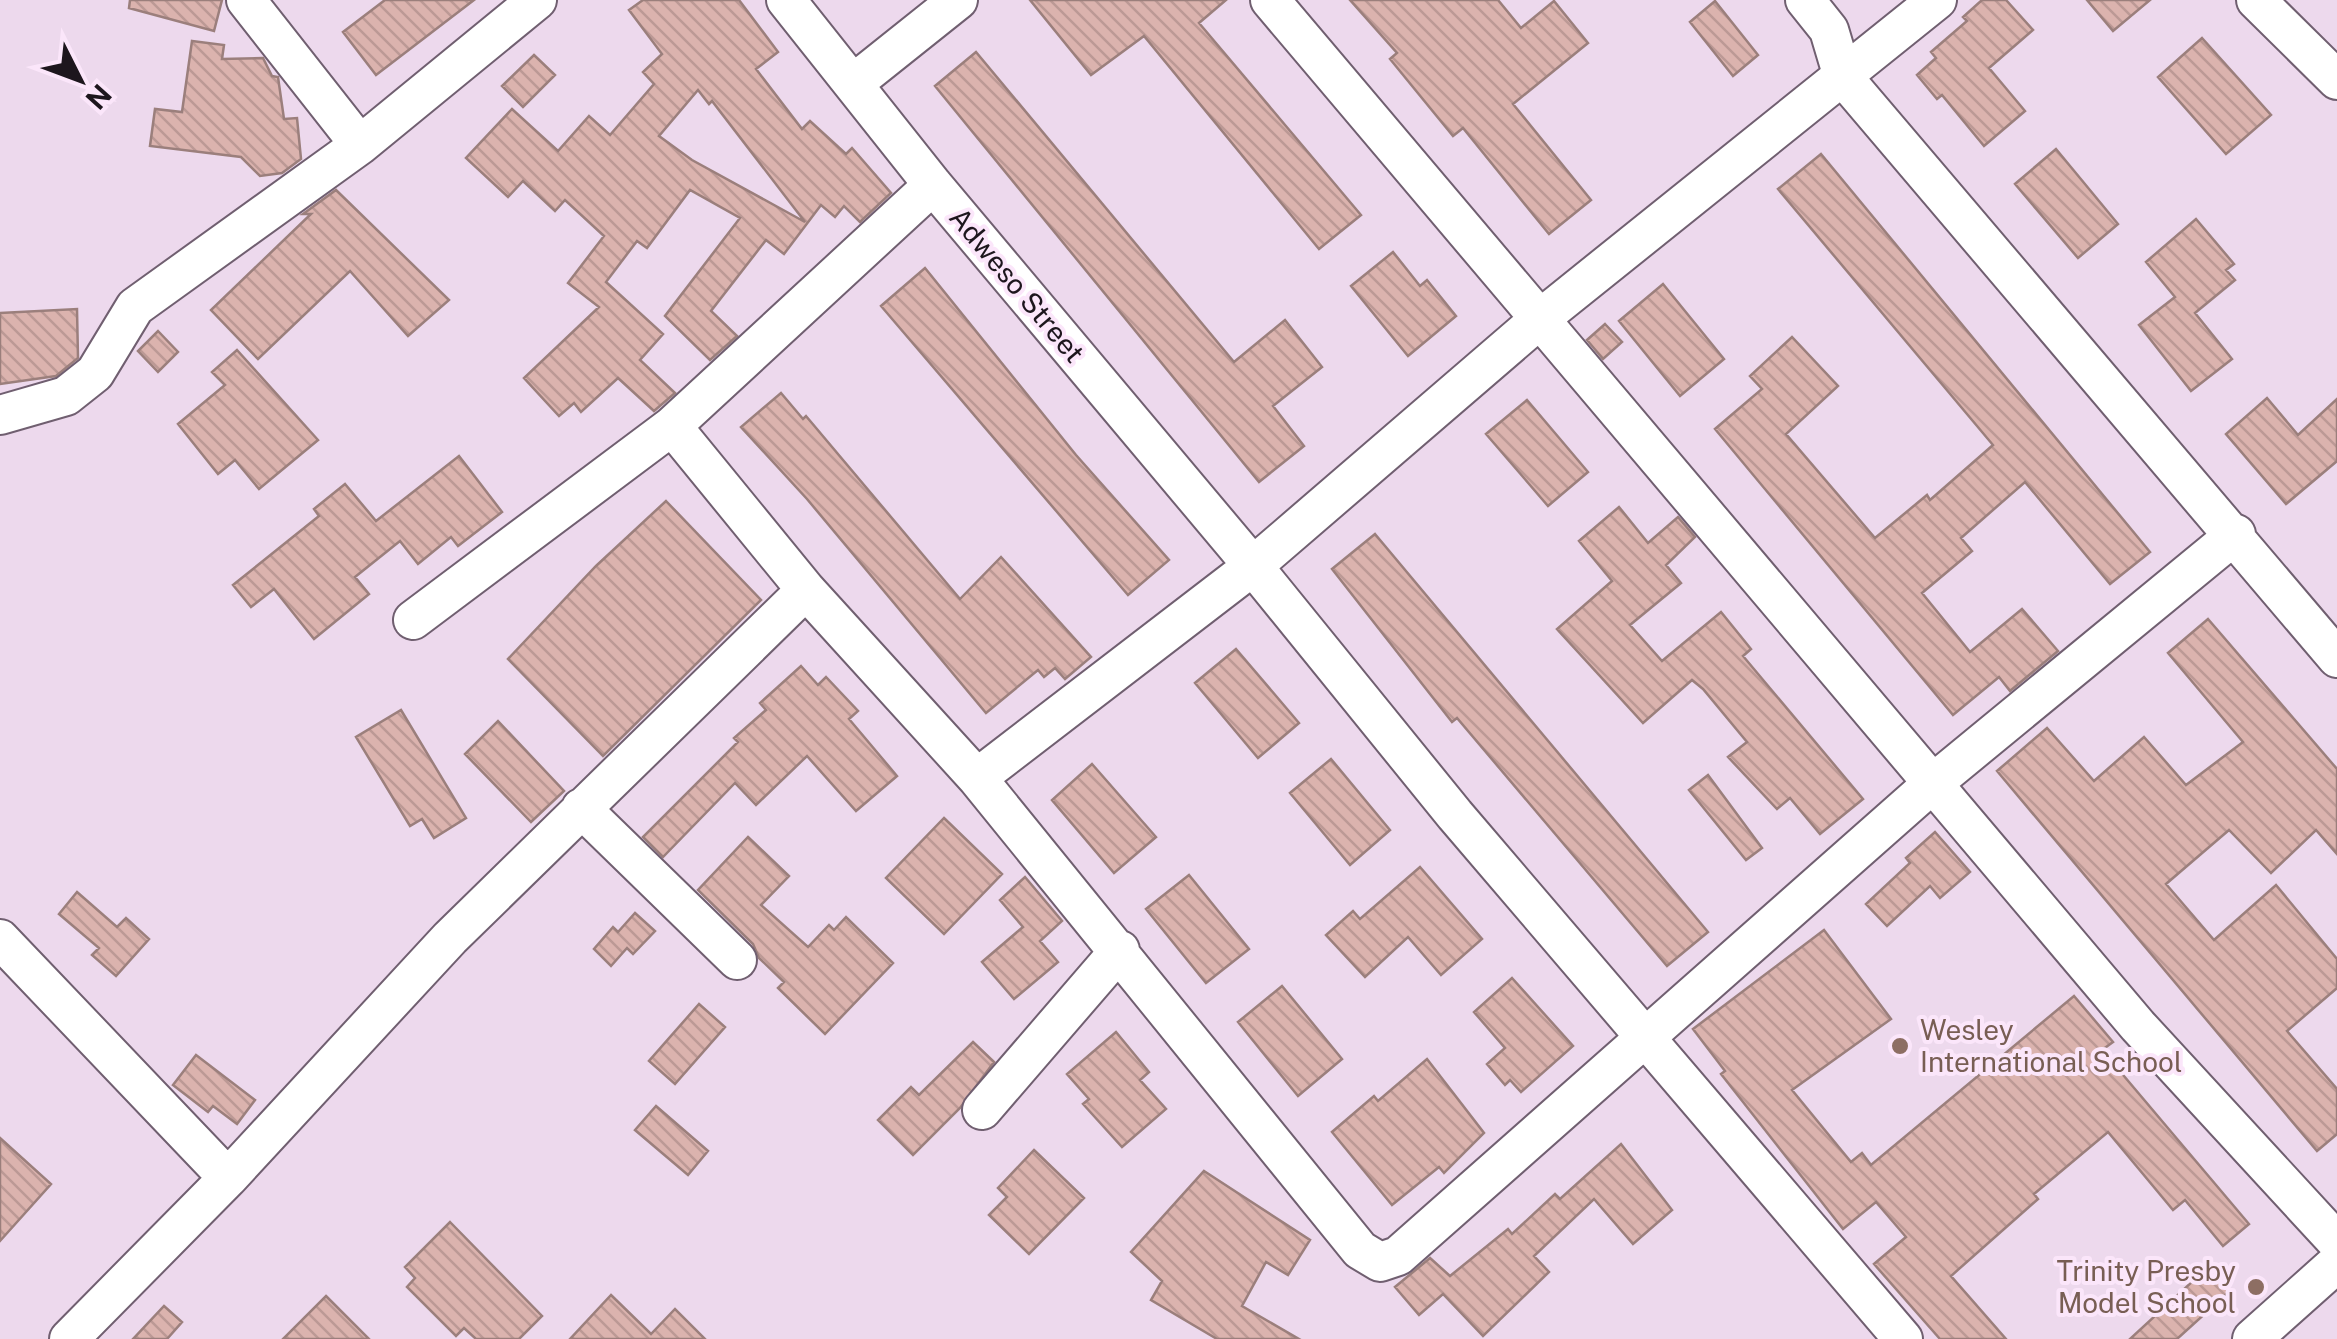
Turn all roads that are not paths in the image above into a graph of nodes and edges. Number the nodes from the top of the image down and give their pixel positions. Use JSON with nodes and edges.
{"nodes":[{"id":1,"x":246,"y":0,"type":"edge"},
{"id":2,"x":538,"y":0,"type":"edge"},
{"id":3,"x":786,"y":0,"type":"edge"},
{"id":4,"x":958,"y":0,"type":"edge"},
{"id":5,"x":1270,"y":0,"type":"edge"},
{"id":6,"x":1805,"y":0,"type":"edge"},
{"id":7,"x":1937,"y":0,"type":"edge"},
{"id":8,"x":2256,"y":0,"type":"edge"},
{"id":9,"x":1843,"y":77,"type":"junction"},
{"id":10,"x":2337,"y":80,"type":"edge"},
{"id":11,"x":854,"y":83,"type":"junction"},
{"id":12,"x":360,"y":145,"type":"junction"},
{"id":13,"x":933,"y":185,"type":"junction"},
{"id":14,"x":1541,"y":318,"type":"junction"},
{"id":15,"x":0,"y":415,"type":"edge"},
{"id":16,"x":672,"y":426,"type":"junction"},
{"id":17,"x":2236,"y":534,"type":"junction"},
{"id":18,"x":1253,"y":566,"type":"junction"},
{"id":19,"x":806,"y":590,"type":"junction"},
{"id":20,"x":413,"y":620,"type":"dead end"},
{"id":21,"x":2337,"y":658,"type":"edge"},
{"id":22,"x":977,"y":778,"type":"junction"},
{"id":23,"x":1932,"y":784,"type":"junction"},
{"id":24,"x":581,"y":808,"type":"junction"},
{"id":25,"x":0,"y":940,"type":"edge"},
{"id":26,"x":1120,"y":950,"type":"junction"},
{"id":27,"x":737,"y":960,"type":"dead end"},
{"id":28,"x":1646,"y":1039,"type":"junction"},
{"id":29,"x":982,"y":1110,"type":"dead end"},
{"id":30,"x":228,"y":1178,"type":"junction"},
{"id":31,"x":2337,"y":1242,"type":"edge"},
{"id":32,"x":2337,"y":1263,"type":"edge"},
{"id":33,"x":69,"y":1339,"type":"edge"},
{"id":34,"x":1903,"y":1339,"type":"edge"},
{"id":35,"x":2252,"y":1339,"type":"edge"}],
"edges":[{"from":1,"to":12,"type":"street"},
{"from":2,"to":12,"type":"street"},
{"from":3,"to":11,"type":"street","name":"Adweso Street"},
{"from":4,"to":11,"type":"street"},
{"from":5,"to":14,"type":"street"},
{"from":6,"to":9,"type":"street"},
{"from":7,"to":9,"type":"street"},
{"from":8,"to":10,"type":"street"},
{"from":9,"to":14,"type":"street"},
{"from":9,"to":17,"type":"street"},
{"from":11,"to":13,"type":"street","name":"Adweso Street"},
{"from":12,"to":15,"type":"street"},
{"from":13,"to":16,"type":"street"},
{"from":13,"to":18,"type":"street","name":"Adweso Street"},
{"from":14,"to":18,"type":"street"},
{"from":14,"to":23,"type":"street"},
{"from":16,"to":19,"type":"street"},
{"from":16,"to":20,"type":"street"},
{"from":17,"to":21,"type":"street"},
{"from":17,"to":23,"type":"street"},
{"from":18,"to":22,"type":"street"},
{"from":18,"to":28,"type":"street","name":"Adweso Street"},
{"from":19,"to":22,"type":"street"},
{"from":19,"to":24,"type":"street"},
{"from":22,"to":26,"type":"street"},
{"from":23,"to":28,"type":"street"},
{"from":23,"to":31,"type":"street"},
{"from":24,"to":27,"type":"street"},
{"from":24,"to":30,"type":"street"},
{"from":25,"to":30,"type":"street"},
{"from":26,"to":28,"type":"street"},
{"from":26,"to":29,"type":"street"},
{"from":28,"to":34,"type":"street","name":"Adweso Street"},
{"from":30,"to":33,"type":"street"},
{"from":32,"to":35,"type":"street"}]}
